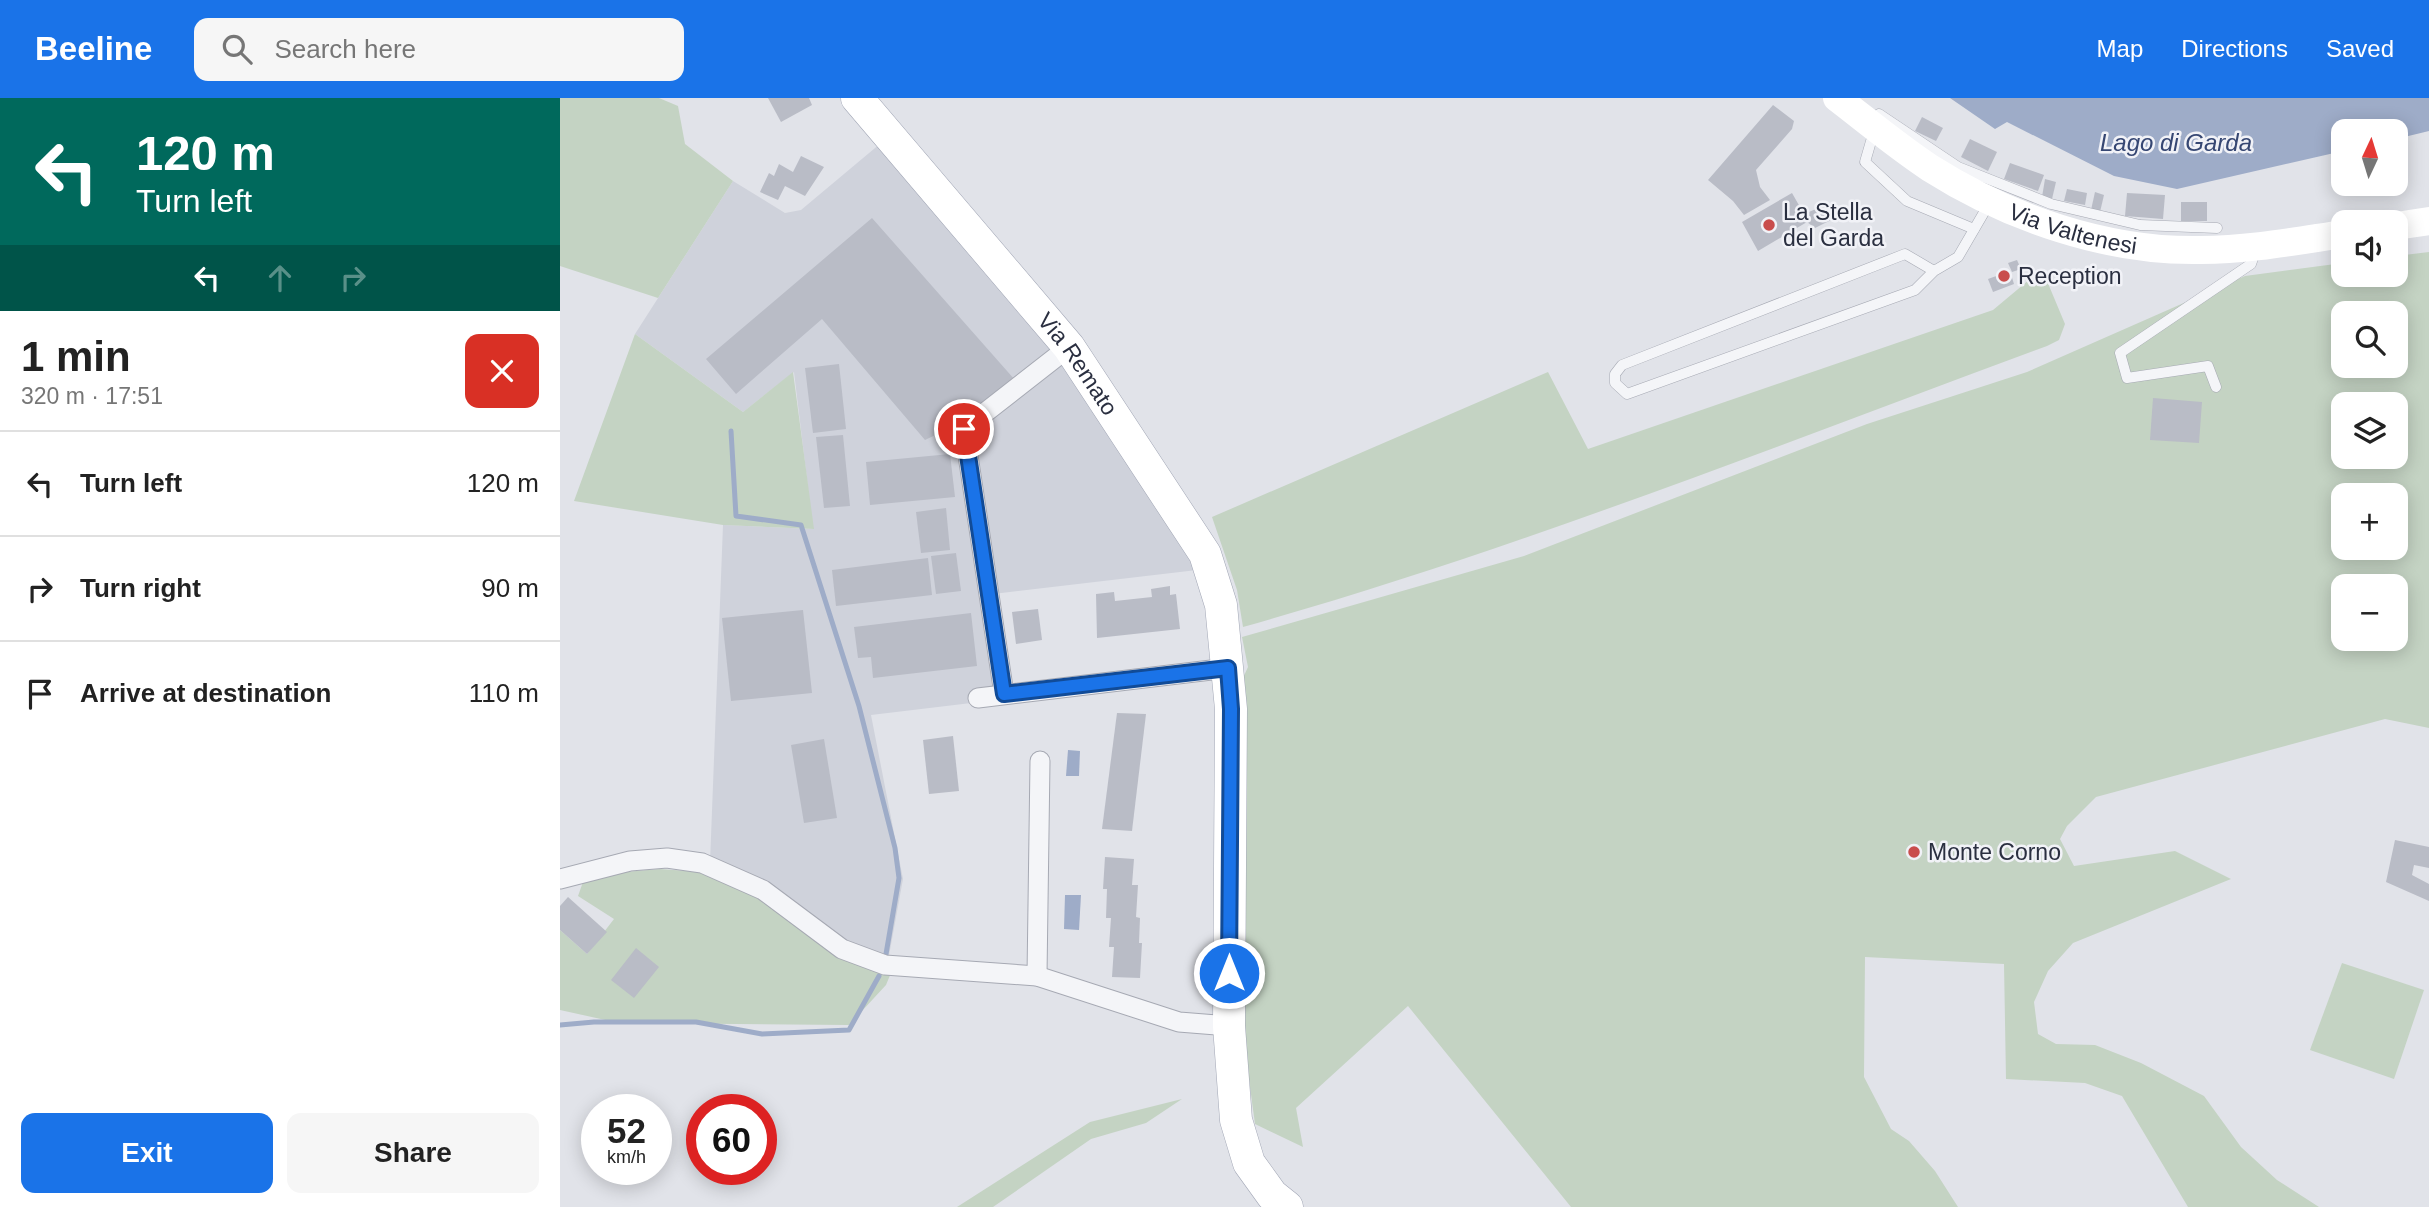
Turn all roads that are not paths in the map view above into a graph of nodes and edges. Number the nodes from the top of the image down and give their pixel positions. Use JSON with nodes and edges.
{"nodes":[{"id":1,"x":857,"y":98,"type":"edge"},
{"id":2,"x":1848,"y":100,"type":"edge"},
{"id":3,"x":1875,"y":127,"type":"junction"},
{"id":4,"x":1990,"y":201,"type":"junction"},
{"id":5,"x":2429,"y":221,"type":"edge"},
{"id":6,"x":2408,"y":224,"type":"edge"},
{"id":7,"x":2217,"y":228,"type":"dead end"},
{"id":8,"x":1974,"y":229,"type":"junction"},
{"id":9,"x":2331,"y":236,"type":"edge"},
{"id":10,"x":2258,"y":247,"type":"junction"},
{"id":11,"x":1934,"y":271,"type":"junction"},
{"id":12,"x":1069,"y":347,"type":"junction"},
{"id":13,"x":2216,"y":387,"type":"dead end"},
{"id":14,"x":1228,"y":668,"type":"junction"},
{"id":15,"x":1004,"y":694,"type":"junction"},
{"id":16,"x":978,"y":698,"type":"dead end"},
{"id":17,"x":1040,"y":761,"type":"dead end"},
{"id":18,"x":560,"y":879,"type":"edge"},
{"id":19,"x":1037,"y":976,"type":"junction"},
{"id":20,"x":1229,"y":1026,"type":"junction"},
{"id":21,"x":1287,"y":1207,"type":"edge"}],
"edges":[{"from":1,"to":12,"type":"main road","name":"Via Remato"},
{"from":2,"to":3,"type":"street","name":"Via Valtenesi"},
{"from":2,"to":7,"type":"lane"},
{"from":3,"to":4,"type":"street","name":"Via Valtenesi"},
{"from":3,"to":8,"type":"lane"},
{"from":4,"to":8,"type":"lane"},
{"from":4,"to":10,"type":"street","name":"Via Valtenesi"},
{"from":5,"to":6,"type":"street"},
{"from":8,"to":11,"type":"lane"},
{"from":9,"to":10,"type":"street","name":"Via Valtenesi"},
{"from":10,"to":13,"type":"lane"},
{"from":11,"to":11,"type":"lane"},
{"from":12,"to":14,"type":"main road","name":"Via Remato"},
{"from":12,"to":15,"type":"street"},
{"from":14,"to":15,"type":"street"},
{"from":14,"to":20,"type":"main road","name":"Via Remato"},
{"from":15,"to":16,"type":"street"},
{"from":17,"to":19,"type":"street"},
{"from":18,"to":19,"type":"street"},
{"from":19,"to":20,"type":"street"},
{"from":20,"to":21,"type":"main road","name":"Via Remato"}]}
